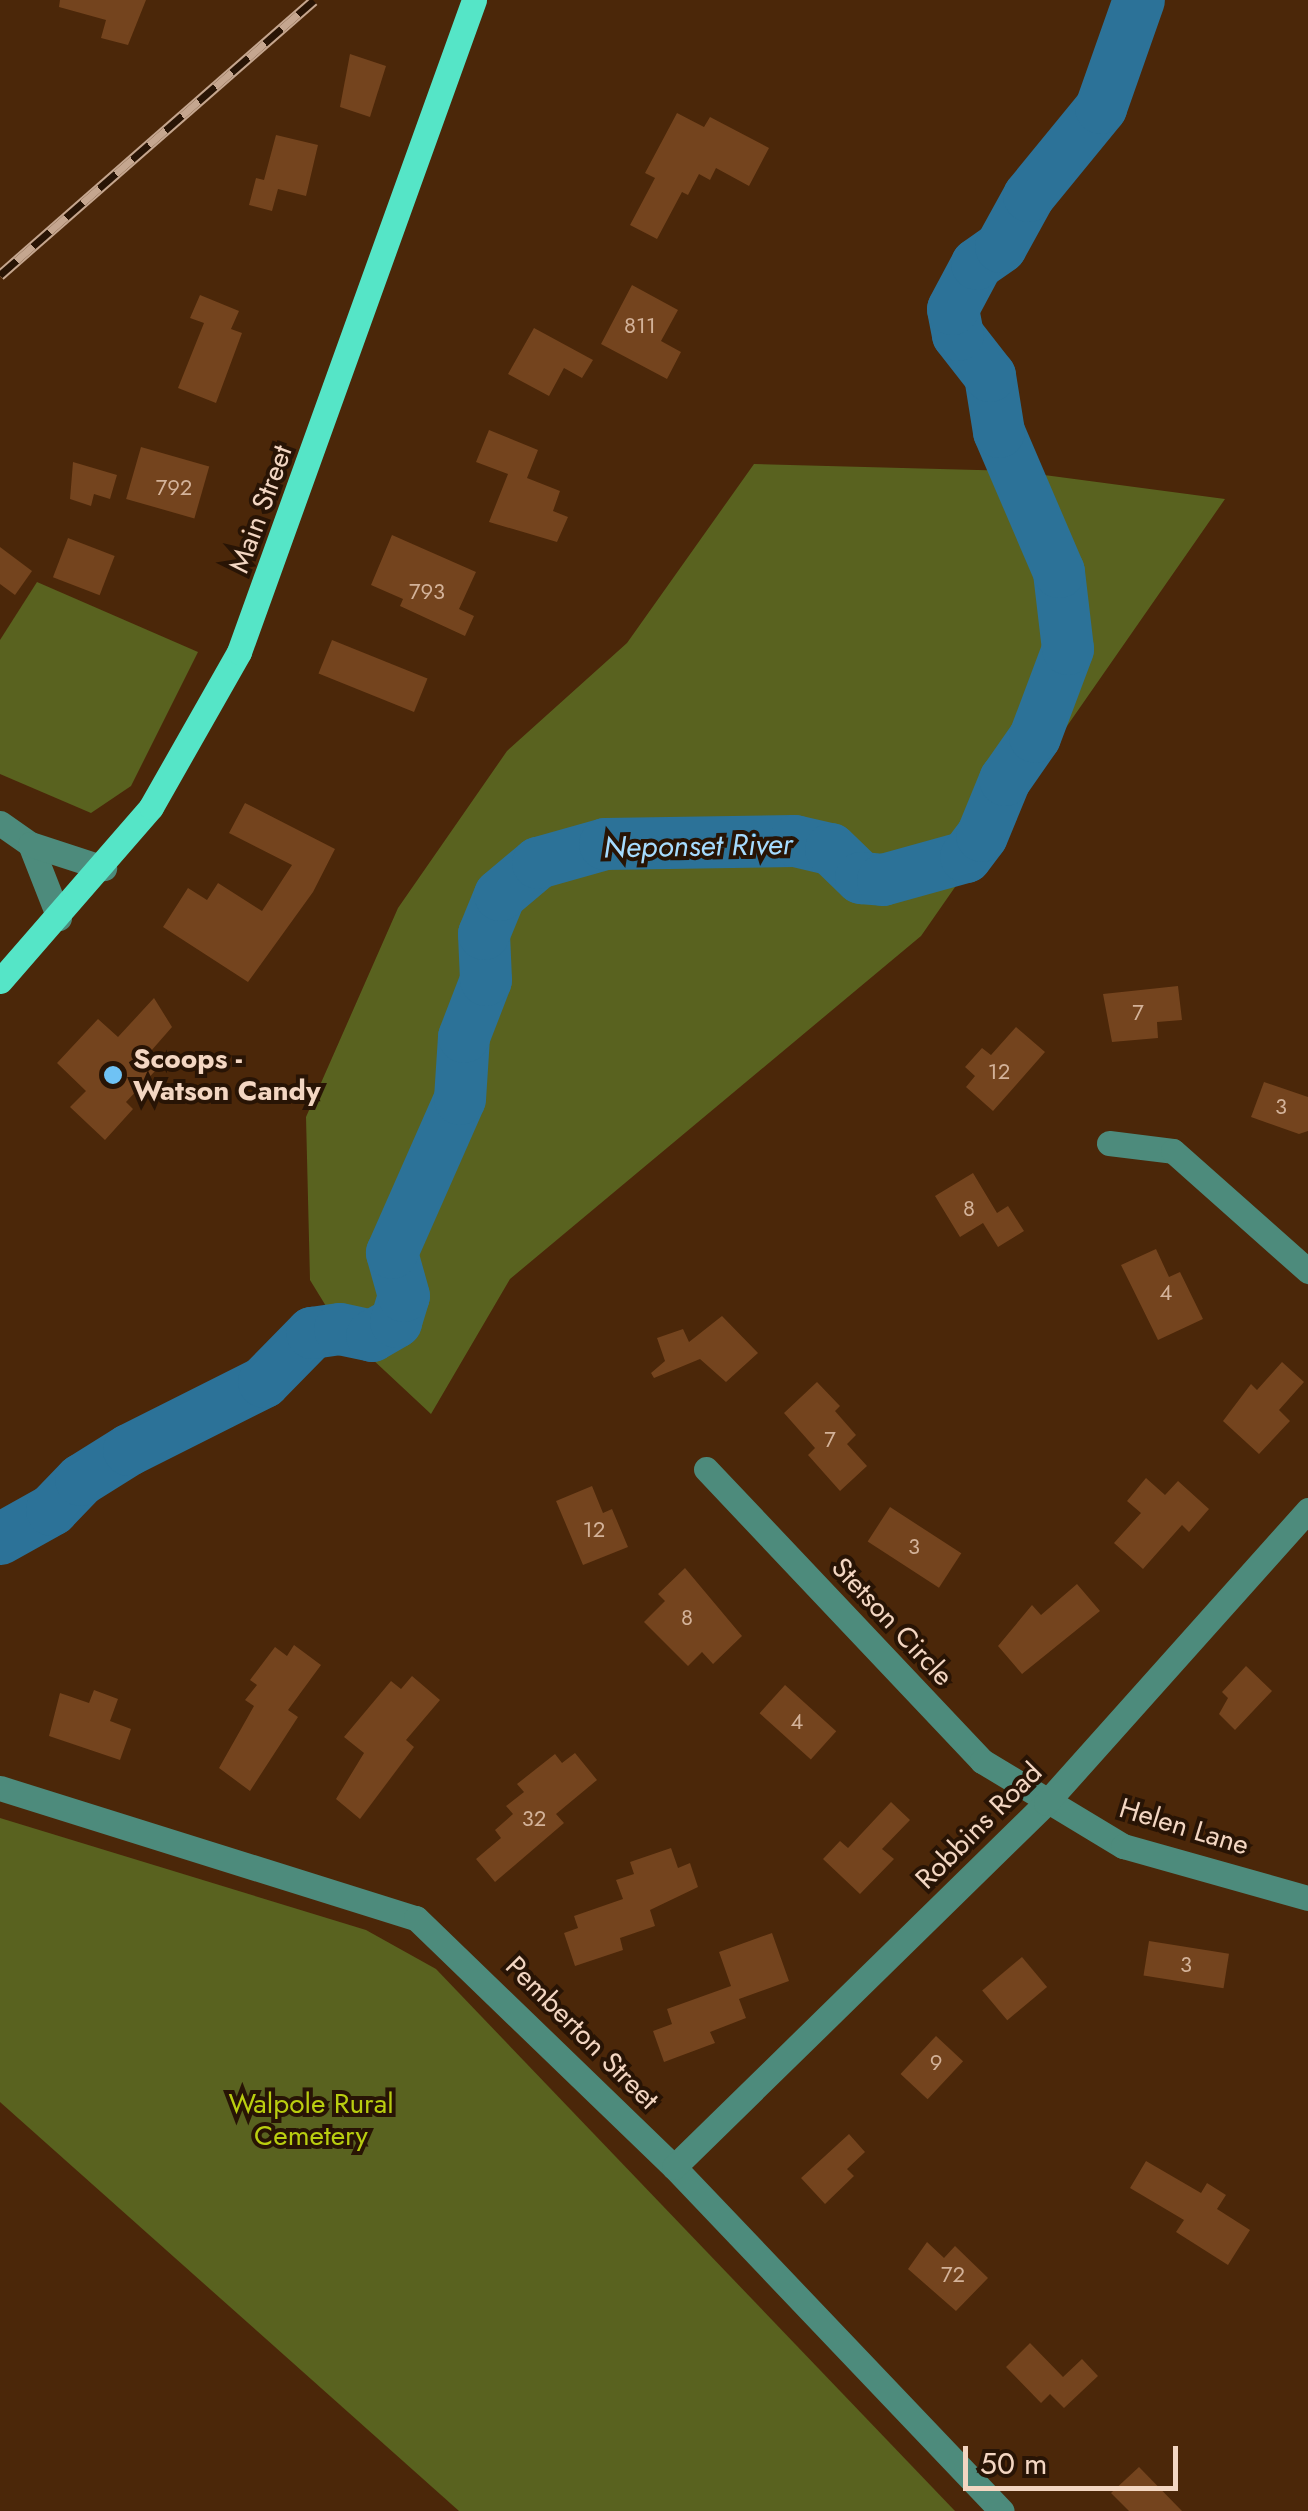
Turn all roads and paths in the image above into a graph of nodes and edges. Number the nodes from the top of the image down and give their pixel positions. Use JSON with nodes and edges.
{"nodes":[{"id":1,"x":474,"y":0,"type":"edge"},
{"id":2,"x":0,"y":823,"type":"edge"},
{"id":3,"x":30,"y":844,"type":"junction"},
{"id":4,"x":104,"y":868,"type":"junction"},
{"id":5,"x":59,"y":918,"type":"junction"},
{"id":6,"x":0,"y":981,"type":"edge"},
{"id":7,"x":1109,"y":1143,"type":"dead end"},
{"id":8,"x":1308,"y":1271,"type":"edge"},
{"id":9,"x":706,"y":1468,"type":"dead end"},
{"id":10,"x":1308,"y":1510,"type":"edge"},
{"id":11,"x":0,"y":1788,"type":"edge"},
{"id":12,"x":1046,"y":1803,"type":"junction"},
{"id":13,"x":1308,"y":1898,"type":"edge"},
{"id":14,"x":674,"y":2167,"type":"junction"},
{"id":15,"x":1002,"y":2511,"type":"edge"}],
"edges":[{"from":1,"to":4,"type":"main road","name":"Main Street"},
{"from":2,"to":3,"type":"street"},
{"from":3,"to":4,"type":"street"},
{"from":3,"to":5,"type":"street"},
{"from":4,"to":5,"type":"main road","name":"Main Street"},
{"from":5,"to":6,"type":"main road","name":"Main Street"},
{"from":7,"to":8,"type":"street"},
{"from":9,"to":12,"type":"street","name":"Stetson Circle"},
{"from":10,"to":12,"type":"street","name":"Robbins Road"},
{"from":11,"to":14,"type":"street","name":"Pemberton Street"},
{"from":12,"to":13,"type":"street","name":"Helen Lane"},
{"from":12,"to":14,"type":"street","name":"Robbins Road"},
{"from":14,"to":15,"type":"street","name":"Pemberton Street"}]}
